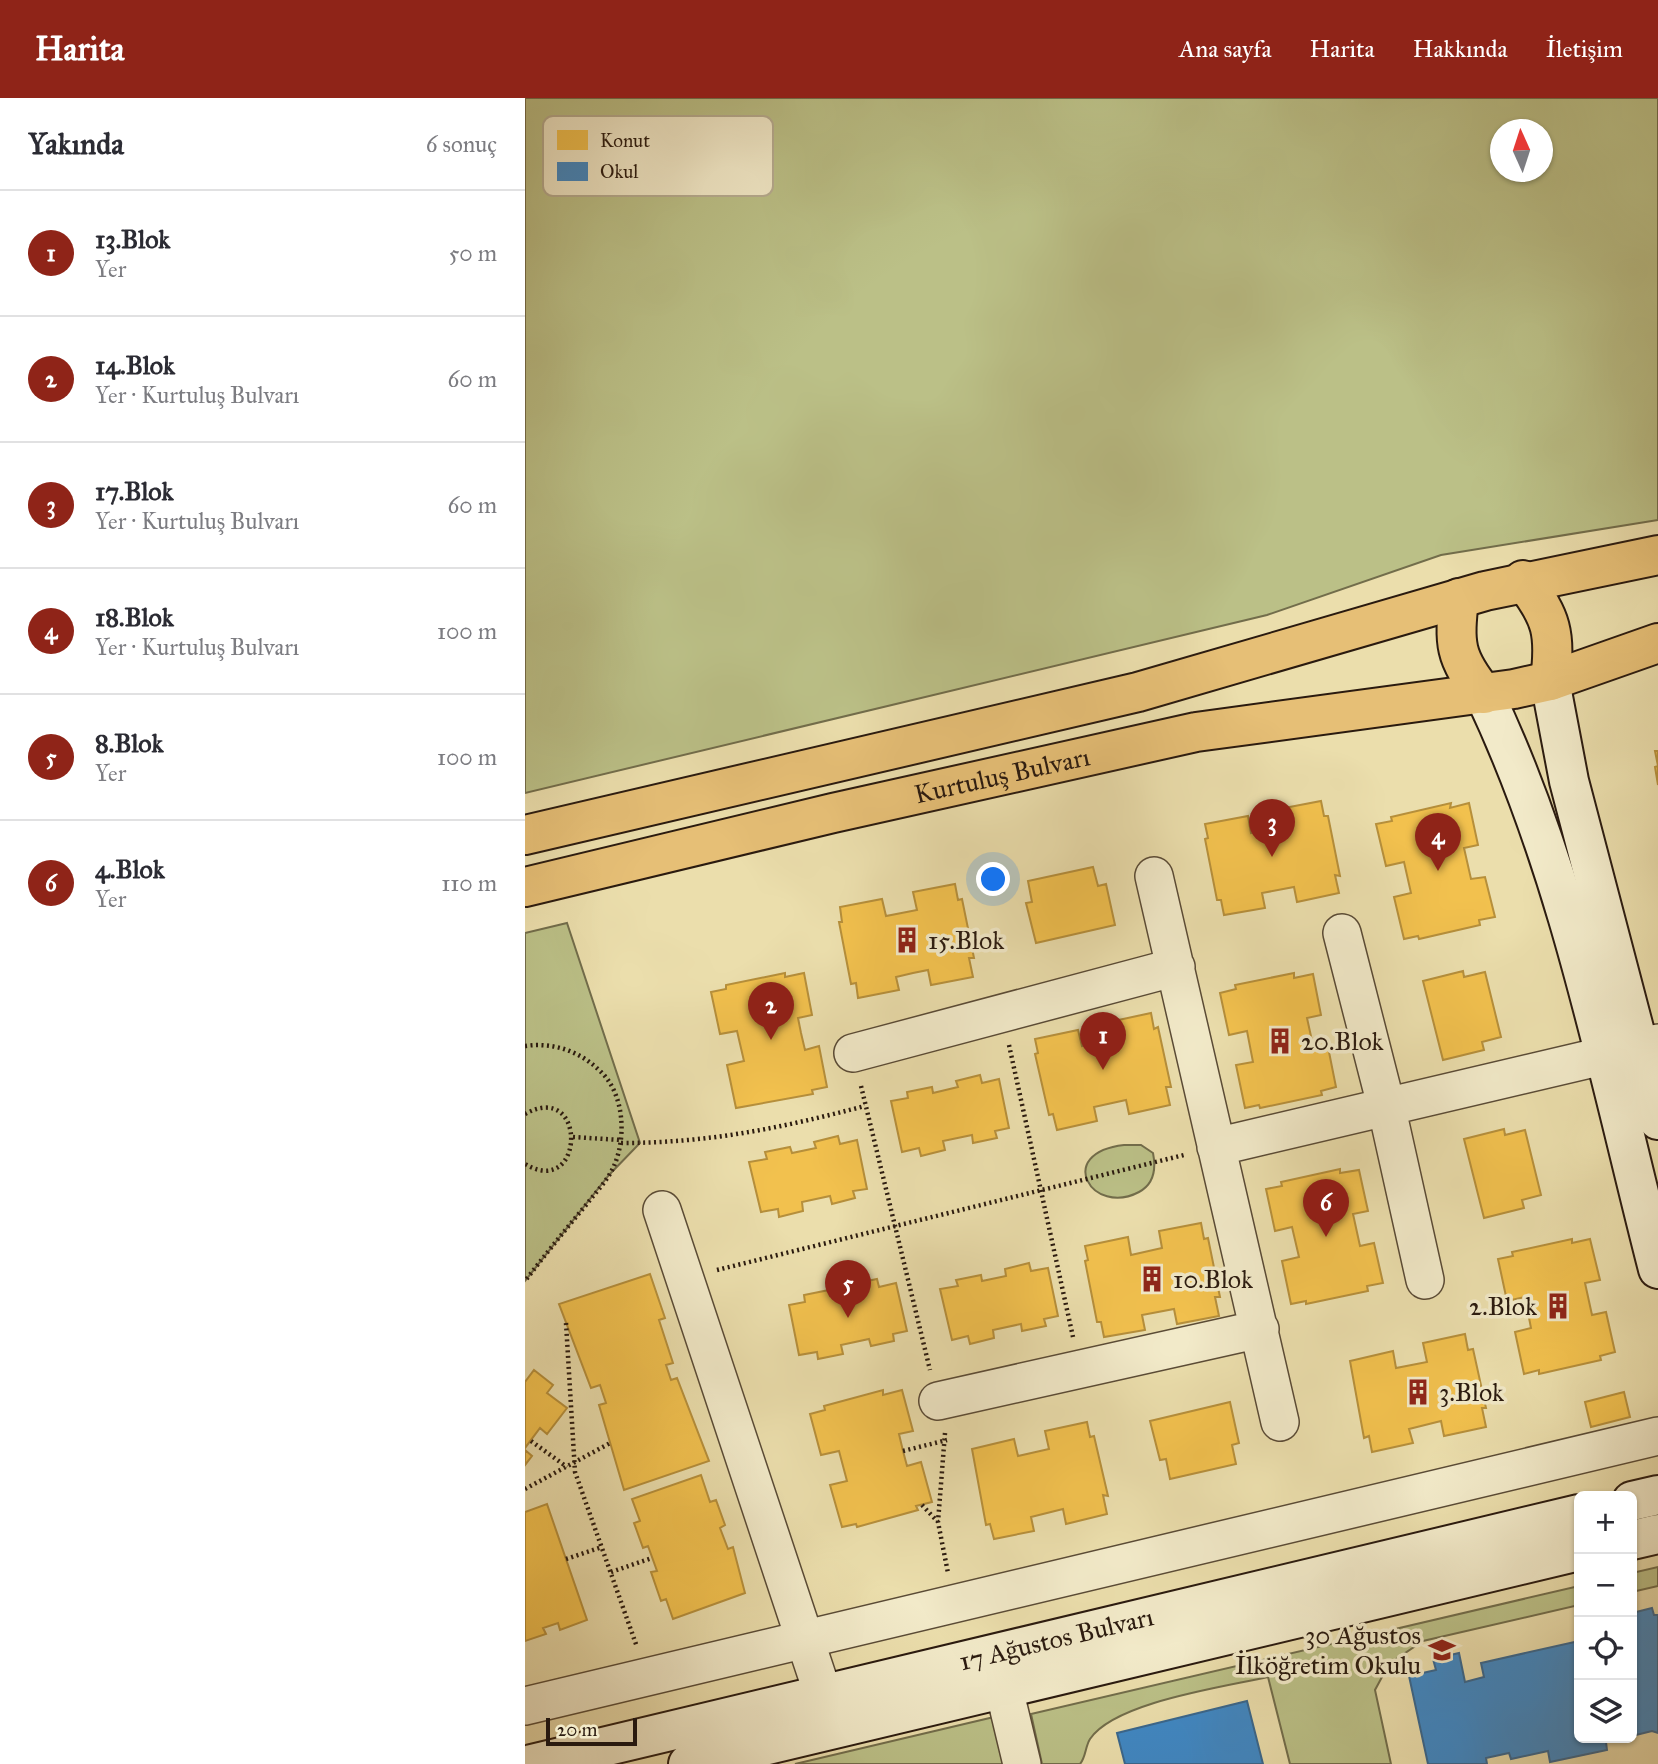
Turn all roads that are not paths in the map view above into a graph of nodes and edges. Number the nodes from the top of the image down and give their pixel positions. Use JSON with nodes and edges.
{"nodes":[{"id":1,"x":1658,"y":555,"type":"edge"},
{"id":2,"x":1524,"y":580,"type":"junction"},
{"id":3,"x":1459,"y":598,"type":"junction"},
{"id":4,"x":1658,"y":643,"type":"edge"},
{"id":5,"x":1550,"y":681,"type":"junction"},
{"id":6,"x":1484,"y":694,"type":"junction"},
{"id":7,"x":525,"y":835,"type":"edge"},
{"id":8,"x":1154,"y":876,"type":"dead end"},
{"id":9,"x":525,"y":887,"type":"edge"},
{"id":10,"x":1342,"y":933,"type":"dead end"},
{"id":11,"x":1177,"y":967,"type":"junction"},
{"id":12,"x":1649,"y":1045,"type":"edge"},
{"id":13,"x":853,"y":1053,"type":"dead end"},
{"id":14,"x":1603,"y":1055,"type":"junction"},
{"id":15,"x":1386,"y":1105,"type":"junction"},
{"id":16,"x":1658,"y":1120,"type":"edge"},
{"id":17,"x":1216,"y":1147,"type":"junction"},
{"id":18,"x":661,"y":1210,"type":"dead end"},
{"id":19,"x":1658,"y":1269,"type":"edge"},
{"id":20,"x":1425,"y":1280,"type":"dead end"},
{"id":21,"x":1259,"y":1329,"type":"junction"},
{"id":22,"x":938,"y":1401,"type":"road end"},
{"id":23,"x":1280,"y":1422,"type":"dead end"},
{"id":24,"x":1658,"y":1436,"type":"edge"},
{"id":25,"x":1658,"y":1495,"type":"edge"},
{"id":26,"x":1637,"y":1500,"type":"edge"},
{"id":27,"x":1574,"y":1515,"type":"edge"},
{"id":28,"x":1658,"y":1534,"type":"edge"},
{"id":29,"x":1637,"y":1538,"type":"edge"},
{"id":30,"x":1574,"y":1552,"type":"edge"},
{"id":31,"x":803,"y":1637,"type":"junction"},
{"id":32,"x":1004,"y":1689,"type":"junction"},
{"id":33,"x":823,"y":1694,"type":"junction"},
{"id":34,"x":525,"y":1706,"type":"edge"},
{"id":35,"x":532,"y":1764,"type":"edge"},
{"id":36,"x":688,"y":1764,"type":"edge"},
{"id":37,"x":1022,"y":1764,"type":"edge"}],
"edges":[{"from":1,"to":2,"type":"highway"},
{"from":2,"to":3,"type":"highway"},
{"from":2,"to":5,"type":"highway"},
{"from":3,"to":6,"type":"highway"},
{"from":3,"to":7,"type":"highway","name":"Kurtuluş Bulvarı"},
{"from":4,"to":5,"type":"highway"},
{"from":5,"to":6,"type":"highway"},
{"from":5,"to":12,"type":"main road"},
{"from":6,"to":9,"type":"highway","name":"Kurtuluş Bulvarı"},
{"from":6,"to":14,"type":"main road"},
{"from":8,"to":11,"type":"street"},
{"from":10,"to":15,"type":"street"},
{"from":11,"to":13,"type":"street"},
{"from":11,"to":17,"type":"street"},
{"from":12,"to":14,"type":"street"},
{"from":12,"to":16,"type":"main road"},
{"from":14,"to":15,"type":"street"},
{"from":14,"to":19,"type":"main road"},
{"from":15,"to":17,"type":"street"},
{"from":15,"to":20,"type":"street"},
{"from":17,"to":21,"type":"street"},
{"from":18,"to":31,"type":"street"},
{"from":21,"to":22,"type":"street"},
{"from":21,"to":23,"type":"street"},
{"from":24,"to":31,"type":"street"},
{"from":25,"to":26,"type":"main road"},
{"from":27,"to":33,"type":"main road","name":"17 Ağustos Bulvarı"},
{"from":28,"to":29,"type":"main road"},
{"from":30,"to":32,"type":"main road","name":"17 Ağustos Bulvarı"},
{"from":31,"to":33,"type":"street"},
{"from":31,"to":34,"type":"street"},
{"from":32,"to":36,"type":"main road","name":"17 Ağustos Bulvarı"},
{"from":32,"to":37,"type":"street"},
{"from":33,"to":35,"type":"main road","name":"17 Ağustos Bulvarı"}]}
